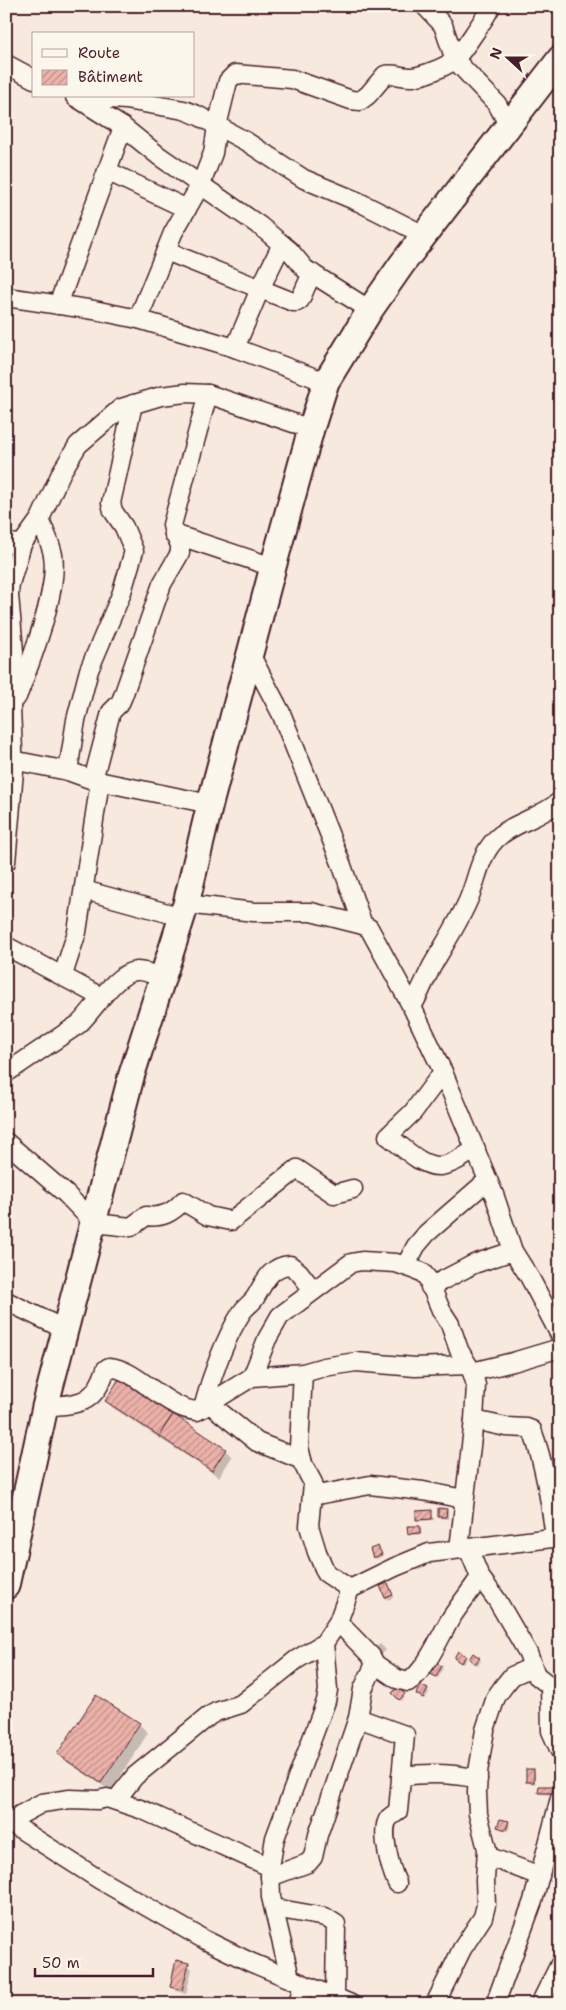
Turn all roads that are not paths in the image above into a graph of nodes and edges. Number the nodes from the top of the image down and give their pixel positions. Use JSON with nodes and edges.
{"nodes":[{"id":1,"x":426,"y":6,"type":"edge"},
{"id":2,"x":491,"y":6,"type":"edge"},
{"id":3,"x":560,"y":59,"type":"edge"},
{"id":4,"x":454,"y":60,"type":"junction"},
{"id":5,"x":6,"y":64,"type":"edge"},
{"id":6,"x":32,"y":78,"type":"edge"},
{"id":7,"x":78,"y":98,"type":"edge"},
{"id":8,"x":100,"y":98,"type":"edge"},
{"id":9,"x":216,"y":126,"type":"junction"},
{"id":10,"x":509,"y":126,"type":"junction"},
{"id":11,"x":123,"y":128,"type":"junction"},
{"id":12,"x":107,"y":171,"type":"junction"},
{"id":13,"x":201,"y":184,"type":"junction"},
{"id":14,"x":186,"y":210,"type":"junction"},
{"id":15,"x":424,"y":235,"type":"junction"},
{"id":16,"x":282,"y":244,"type":"junction"},
{"id":17,"x":166,"y":251,"type":"junction"},
{"id":18,"x":312,"y":273,"type":"junction"},
{"id":19,"x":260,"y":289,"type":"junction"},
{"id":20,"x":6,"y":297,"type":"edge"},
{"id":21,"x":58,"y":306,"type":"junction"},
{"id":22,"x":370,"y":310,"type":"junction"},
{"id":23,"x":138,"y":319,"type":"junction"},
{"id":24,"x":235,"y":348,"type":"junction"},
{"id":25,"x":326,"y":382,"type":"junction"},
{"id":26,"x":208,"y":394,"type":"junction"},
{"id":27,"x":133,"y":404,"type":"junction"},
{"id":28,"x":311,"y":429,"type":"junction"},
{"id":29,"x":40,"y":519,"type":"junction"},
{"id":30,"x":174,"y":534,"type":"junction"},
{"id":31,"x":14,"y":543,"type":"edge"},
{"id":32,"x":273,"y":567,"type":"junction"},
{"id":33,"x":250,"y":654,"type":"junction"},
{"id":34,"x":11,"y":709,"type":"junction"},
{"id":35,"x":10,"y":759,"type":"edge"},
{"id":36,"x":68,"y":771,"type":"junction"},
{"id":37,"x":97,"y":780,"type":"junction"},
{"id":38,"x":560,"y":801,"type":"edge"},
{"id":39,"x":210,"y":804,"type":"junction"},
{"id":40,"x":6,"y":862,"type":"edge"},
{"id":41,"x":84,"y":890,"type":"junction"},
{"id":42,"x":184,"y":910,"type":"junction"},
{"id":43,"x":363,"y":925,"type":"junction"},
{"id":44,"x":6,"y":946,"type":"edge"},
{"id":45,"x":63,"y":975,"type":"junction"},
{"id":46,"x":163,"y":978,"type":"junction"},
{"id":47,"x":101,"y":997,"type":"junction"},
{"id":48,"x":412,"y":1007,"type":"junction"},
{"id":49,"x":443,"y":1072,"type":"junction"},
{"id":50,"x":6,"y":1074,"type":"edge"},
{"id":51,"x":8,"y":1146,"type":"edge"},
{"id":52,"x":476,"y":1149,"type":"junction"},
{"id":53,"x":488,"y":1180,"type":"junction"},
{"id":54,"x":353,"y":1189,"type":"dead end"},
{"id":55,"x":94,"y":1222,"type":"junction"},
{"id":56,"x":513,"y":1251,"type":"junction"},
{"id":57,"x":406,"y":1265,"type":"junction"},
{"id":58,"x":430,"y":1287,"type":"junction"},
{"id":59,"x":312,"y":1290,"type":"junction"},
{"id":60,"x":6,"y":1301,"type":"edge"},
{"id":61,"x":66,"y":1330,"type":"junction"},
{"id":62,"x":560,"y":1335,"type":"edge"},
{"id":63,"x":560,"y":1348,"type":"edge"},
{"id":64,"x":470,"y":1369,"type":"junction"},
{"id":65,"x":303,"y":1373,"type":"junction"},
{"id":66,"x":252,"y":1377,"type":"junction"},
{"id":67,"x":207,"y":1406,"type":"junction"},
{"id":68,"x":46,"y":1407,"type":"junction"},
{"id":69,"x":474,"y":1420,"type":"junction"},
{"id":70,"x":302,"y":1460,"type":"junction"},
{"id":71,"x":312,"y":1496,"type":"junction"},
{"id":72,"x":464,"y":1500,"type":"junction"},
{"id":73,"x":6,"y":1508,"type":"edge"},
{"id":74,"x":557,"y":1537,"type":"edge"},
{"id":75,"x":16,"y":1539,"type":"junction"},
{"id":76,"x":464,"y":1549,"type":"junction"},
{"id":77,"x":480,"y":1577,"type":"junction"},
{"id":78,"x":6,"y":1586,"type":"edge"},
{"id":79,"x":350,"y":1588,"type":"junction"},
{"id":80,"x":338,"y":1622,"type":"junction"},
{"id":81,"x":324,"y":1643,"type":"junction"},
{"id":82,"x":375,"y":1664,"type":"junction"},
{"id":83,"x":532,"y":1667,"type":"junction"},
{"id":84,"x":553,"y":1678,"type":"edge"},
{"id":85,"x":358,"y":1718,"type":"junction"},
{"id":86,"x":556,"y":1732,"type":"edge"},
{"id":87,"x":560,"y":1751,"type":"edge"},
{"id":88,"x":402,"y":1776,"type":"junction"},
{"id":89,"x":478,"y":1779,"type":"junction"},
{"id":90,"x":560,"y":1798,"type":"edge"},
{"id":91,"x":116,"y":1800,"type":"junction"},
{"id":92,"x":9,"y":1821,"type":"edge"},
{"id":93,"x":487,"y":1856,"type":"junction"},
{"id":94,"x":548,"y":1870,"type":"edge"},
{"id":95,"x":270,"y":1872,"type":"junction"},
{"id":96,"x":397,"y":1883,"type":"dead end"},
{"id":97,"x":274,"y":1908,"type":"junction"},
{"id":98,"x":560,"y":1964,"type":"edge"},
{"id":99,"x":296,"y":1980,"type":"junction"},
{"id":100,"x":335,"y":1997,"type":"junction"},
{"id":101,"x":298,"y":2004,"type":"edge"},
{"id":102,"x":352,"y":2004,"type":"edge"},
{"id":103,"x":434,"y":2004,"type":"edge"},
{"id":104,"x":495,"y":2004,"type":"edge"},
{"id":105,"x":540,"y":2004,"type":"edge"}],
"edges":[{"from":1,"to":4,"type":"street"},
{"from":2,"to":4,"type":"street"},
{"from":3,"to":10,"type":"street"},
{"from":4,"to":9,"type":"street"},
{"from":4,"to":10,"type":"street"},
{"from":5,"to":6,"type":"street"},
{"from":7,"to":11,"type":"street"},
{"from":8,"to":9,"type":"street"},
{"from":9,"to":13,"type":"street"},
{"from":9,"to":15,"type":"street"},
{"from":10,"to":15,"type":"street"},
{"from":11,"to":12,"type":"street"},
{"from":11,"to":13,"type":"street"},
{"from":12,"to":14,"type":"street"},
{"from":12,"to":21,"type":"street"},
{"from":13,"to":14,"type":"street"},
{"from":13,"to":16,"type":"street"},
{"from":14,"to":17,"type":"street"},
{"from":15,"to":22,"type":"street"},
{"from":16,"to":18,"type":"street"},
{"from":16,"to":19,"type":"street"},
{"from":17,"to":19,"type":"street"},
{"from":17,"to":23,"type":"street"},
{"from":18,"to":19,"type":"street"},
{"from":18,"to":22,"type":"street"},
{"from":19,"to":24,"type":"street"},
{"from":20,"to":21,"type":"street"},
{"from":21,"to":23,"type":"street"},
{"from":22,"to":25,"type":"street"},
{"from":23,"to":24,"type":"street"},
{"from":24,"to":25,"type":"street"},
{"from":25,"to":28,"type":"street"},
{"from":26,"to":27,"type":"street"},
{"from":26,"to":28,"type":"street"},
{"from":26,"to":30,"type":"street"},
{"from":27,"to":29,"type":"street"},
{"from":27,"to":36,"type":"street"},
{"from":28,"to":32,"type":"street"},
{"from":29,"to":31,"type":"street"},
{"from":29,"to":34,"type":"street"},
{"from":30,"to":32,"type":"street"},
{"from":30,"to":37,"type":"street"},
{"from":31,"to":34,"type":"street"},
{"from":32,"to":33,"type":"street"},
{"from":33,"to":39,"type":"street"},
{"from":33,"to":43,"type":"street"},
{"from":34,"to":35,"type":"street"},
{"from":35,"to":36,"type":"street"},
{"from":35,"to":40,"type":"street"},
{"from":36,"to":37,"type":"street"},
{"from":37,"to":39,"type":"street"},
{"from":37,"to":41,"type":"street"},
{"from":38,"to":48,"type":"street"},
{"from":39,"to":42,"type":"street"},
{"from":41,"to":42,"type":"street"},
{"from":41,"to":45,"type":"street"},
{"from":42,"to":43,"type":"street"},
{"from":42,"to":46,"type":"street"},
{"from":43,"to":48,"type":"street"},
{"from":44,"to":45,"type":"street"},
{"from":45,"to":47,"type":"street"},
{"from":46,"to":47,"type":"street"},
{"from":46,"to":55,"type":"street"},
{"from":47,"to":50,"type":"street"},
{"from":48,"to":49,"type":"street"},
{"from":49,"to":52,"type":"street"},
{"from":49,"to":52,"type":"street"},
{"from":51,"to":55,"type":"street"},
{"from":52,"to":53,"type":"street"},
{"from":53,"to":56,"type":"street"},
{"from":53,"to":57,"type":"street"},
{"from":54,"to":55,"type":"street"},
{"from":55,"to":61,"type":"street"},
{"from":56,"to":58,"type":"street"},
{"from":56,"to":62,"type":"street"},
{"from":57,"to":58,"type":"street"},
{"from":57,"to":59,"type":"street"},
{"from":58,"to":64,"type":"street"},
{"from":59,"to":66,"type":"street"},
{"from":59,"to":67,"type":"street"},
{"from":60,"to":61,"type":"street"},
{"from":61,"to":68,"type":"street"},
{"from":63,"to":64,"type":"street"},
{"from":64,"to":65,"type":"street"},
{"from":64,"to":69,"type":"street"},
{"from":65,"to":66,"type":"street"},
{"from":65,"to":70,"type":"street"},
{"from":66,"to":67,"type":"street"},
{"from":67,"to":68,"type":"street"},
{"from":67,"to":70,"type":"street"},
{"from":68,"to":75,"type":"street"},
{"from":69,"to":72,"type":"street"},
{"from":69,"to":74,"type":"street"},
{"from":70,"to":71,"type":"street"},
{"from":71,"to":72,"type":"street"},
{"from":71,"to":79,"type":"street"},
{"from":72,"to":76,"type":"street"},
{"from":73,"to":75,"type":"street"},
{"from":74,"to":76,"type":"street"},
{"from":75,"to":78,"type":"street"},
{"from":76,"to":77,"type":"street"},
{"from":76,"to":79,"type":"street"},
{"from":77,"to":82,"type":"street"},
{"from":77,"to":83,"type":"street"},
{"from":79,"to":80,"type":"street"},
{"from":80,"to":81,"type":"street"},
{"from":80,"to":82,"type":"street"},
{"from":81,"to":91,"type":"street"},
{"from":81,"to":95,"type":"street"},
{"from":82,"to":85,"type":"street"},
{"from":83,"to":84,"type":"street"},
{"from":83,"to":89,"type":"street"},
{"from":84,"to":86,"type":"street"},
{"from":85,"to":88,"type":"street"},
{"from":85,"to":95,"type":"street"},
{"from":86,"to":87,"type":"street"},
{"from":88,"to":89,"type":"street"},
{"from":88,"to":96,"type":"street"},
{"from":89,"to":93,"type":"street"},
{"from":90,"to":94,"type":"street"},
{"from":91,"to":92,"type":"street"},
{"from":91,"to":95,"type":"street"},
{"from":92,"to":99,"type":"street"},
{"from":93,"to":94,"type":"street"},
{"from":93,"to":103,"type":"street"},
{"from":94,"to":104,"type":"street"},
{"from":95,"to":97,"type":"street"},
{"from":97,"to":99,"type":"street"},
{"from":97,"to":100,"type":"street"},
{"from":98,"to":105,"type":"street"},
{"from":99,"to":100,"type":"street"},
{"from":99,"to":101,"type":"street"},
{"from":100,"to":102,"type":"street"}]}
